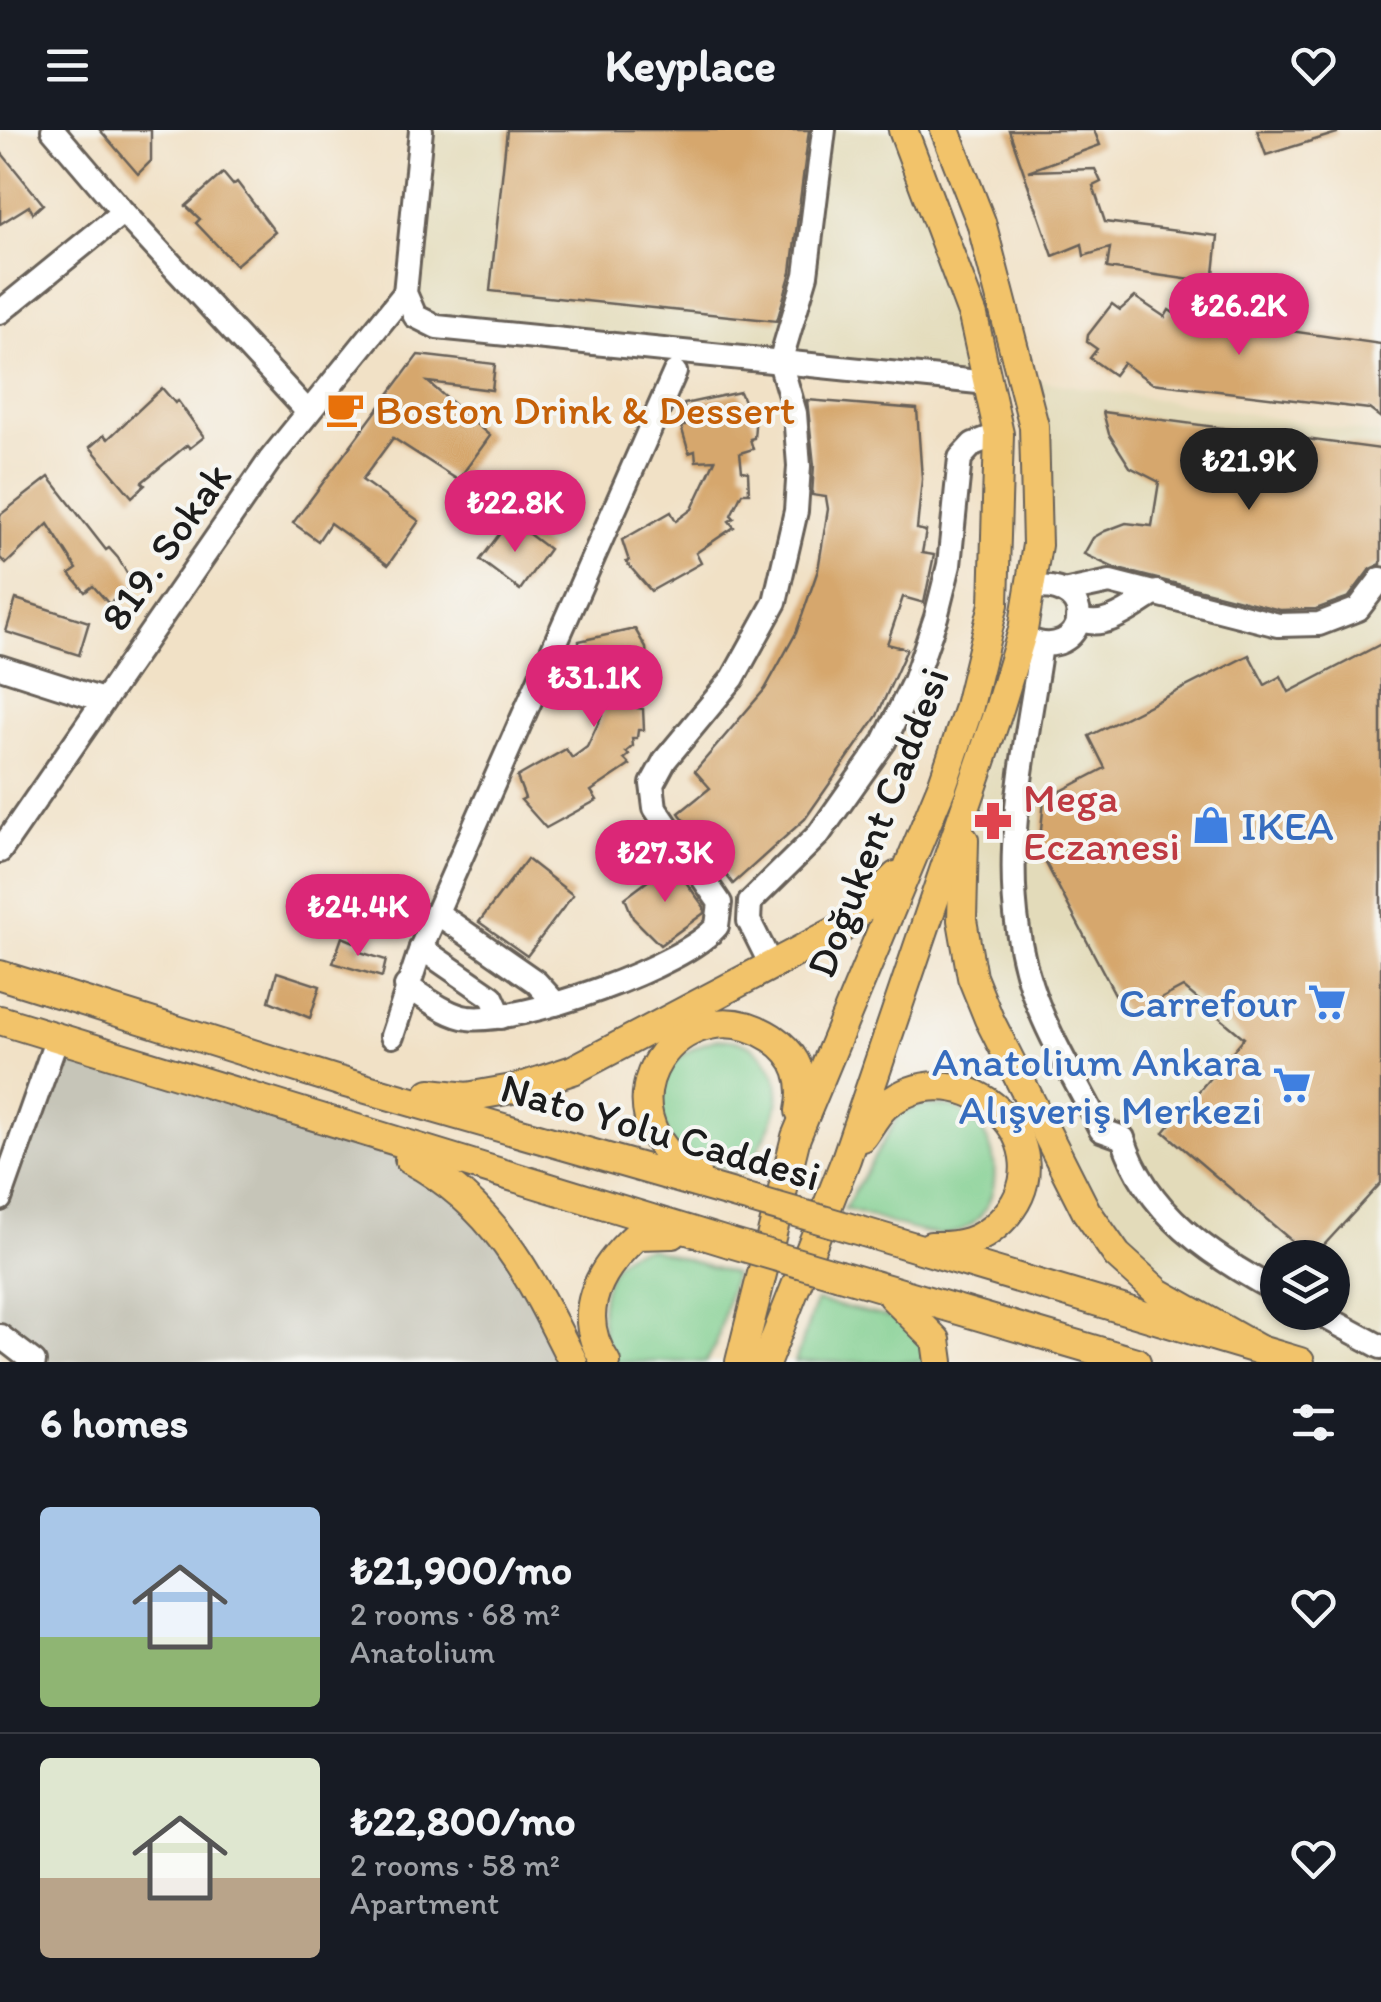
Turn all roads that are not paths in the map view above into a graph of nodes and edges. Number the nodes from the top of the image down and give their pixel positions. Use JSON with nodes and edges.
{"nodes":[{"id":1,"x":53,"y":130,"type":"edge"},
{"id":2,"x":421,"y":130,"type":"edge"},
{"id":3,"x":824,"y":130,"type":"edge"},
{"id":4,"x":903,"y":130,"type":"edge"},
{"id":5,"x":946,"y":130,"type":"edge"},
{"id":6,"x":123,"y":212,"type":"junction"},
{"id":7,"x":405,"y":293,"type":"junction"},
{"id":8,"x":0,"y":312,"type":"edge"},
{"id":9,"x":780,"y":362,"type":"junction"},
{"id":10,"x":675,"y":372,"type":"dead end"},
{"id":11,"x":988,"y":383,"type":"junction"},
{"id":12,"x":306,"y":410,"type":"junction"},
{"id":13,"x":998,"y":434,"type":"junction"},
{"id":14,"x":1381,"y":579,"type":"edge"},
{"id":15,"x":1030,"y":588,"type":"junction"},
{"id":16,"x":1068,"y":592,"type":"junction"},
{"id":17,"x":1157,"y":592,"type":"junction"},
{"id":18,"x":1078,"y":618,"type":"junction"},
{"id":19,"x":1031,"y":641,"type":"junction"},
{"id":20,"x":0,"y":666,"type":"edge"},
{"id":21,"x":103,"y":700,"type":"junction"},
{"id":22,"x":942,"y":786,"type":"junction"},
{"id":23,"x":967,"y":804,"type":"junction"},
{"id":24,"x":0,"y":851,"type":"edge"},
{"id":25,"x":437,"y":913,"type":"junction"},
{"id":26,"x":421,"y":948,"type":"junction"},
{"id":27,"x":770,"y":965,"type":"junction"},
{"id":28,"x":0,"y":975,"type":"edge"},
{"id":29,"x":406,"y":986,"type":"junction"},
{"id":30,"x":556,"y":1004,"type":"junction"},
{"id":31,"x":501,"y":1017,"type":"junction"},
{"id":32,"x":0,"y":1020,"type":"edge"},
{"id":33,"x":392,"y":1036,"type":"dead end"},
{"id":34,"x":57,"y":1038,"type":"junction"},
{"id":35,"x":339,"y":1081,"type":"junction"},
{"id":36,"x":321,"y":1119,"type":"junction"},
{"id":37,"x":796,"y":1138,"type":"junction"},
{"id":38,"x":846,"y":1159,"type":"junction"},
{"id":39,"x":715,"y":1188,"type":"junction"},
{"id":40,"x":0,"y":1199,"type":"edge"},
{"id":41,"x":700,"y":1234,"type":"junction"},
{"id":42,"x":910,"y":1246,"type":"junction"},
{"id":43,"x":1260,"y":1281,"type":"edge"},
{"id":44,"x":884,"y":1288,"type":"junction"},
{"id":45,"x":777,"y":1326,"type":"junction"},
{"id":46,"x":1348,"y":1330,"type":"edge"},
{"id":47,"x":0,"y":1336,"type":"edge"},
{"id":48,"x":1381,"y":1348,"type":"edge"},
{"id":49,"x":1258,"y":1349,"type":"junction"},
{"id":50,"x":747,"y":1361,"type":"edge"},
{"id":51,"x":34,"y":1362,"type":"edge"},
{"id":52,"x":574,"y":1362,"type":"edge"},
{"id":53,"x":606,"y":1362,"type":"edge"},
{"id":54,"x":777,"y":1362,"type":"edge"},
{"id":55,"x":939,"y":1362,"type":"edge"},
{"id":56,"x":1136,"y":1362,"type":"edge"},
{"id":57,"x":1300,"y":1362,"type":"edge"}],
"edges":[{"from":1,"to":6,"type":"street"},
{"from":2,"to":7,"type":"street"},
{"from":3,"to":9,"type":"street"},
{"from":4,"to":11,"type":"main road","name":"Doğukent Caddesi"},
{"from":5,"to":15,"type":"main road","name":"Doğukent Caddesi"},
{"from":6,"to":8,"type":"street"},
{"from":6,"to":12,"type":"street"},
{"from":7,"to":9,"type":"street"},
{"from":7,"to":12,"type":"street","name":"819. Sokak"},
{"from":9,"to":11,"type":"street"},
{"from":9,"to":30,"type":"street"},
{"from":10,"to":25,"type":"street"},
{"from":11,"to":13,"type":"main road","name":"Doğukent Caddesi"},
{"from":12,"to":21,"type":"street","name":"819. Sokak"},
{"from":13,"to":22,"type":"main road","name":"Doğukent Caddesi"},
{"from":13,"to":27,"type":"street"},
{"from":14,"to":17,"type":"street"},
{"from":15,"to":16,"type":"street"},
{"from":15,"to":19,"type":"main road","name":"Doğukent Caddesi"},
{"from":16,"to":17,"type":"street"},
{"from":16,"to":18,"type":"street"},
{"from":17,"to":18,"type":"street"},
{"from":18,"to":19,"type":"street"},
{"from":19,"to":23,"type":"main road","name":"Doğukent Caddesi"},
{"from":19,"to":43,"type":"street"},
{"from":20,"to":21,"type":"street"},
{"from":21,"to":24,"type":"street","name":"819. Sokak"},
{"from":22,"to":27,"type":"main road"},
{"from":22,"to":37,"type":"main road","name":"Doğukent Caddesi"},
{"from":23,"to":38,"type":"main road","name":"Doğukent Caddesi"},
{"from":23,"to":49,"type":"main road"},
{"from":25,"to":26,"type":"street"},
{"from":25,"to":30,"type":"street"},
{"from":26,"to":29,"type":"street"},
{"from":26,"to":31,"type":"street"},
{"from":27,"to":35,"type":"main road"},
{"from":28,"to":35,"type":"main road","name":"Nato Yolu Caddesi"},
{"from":29,"to":31,"type":"street"},
{"from":29,"to":33,"type":"street"},
{"from":30,"to":31,"type":"street"},
{"from":32,"to":34,"type":"main road","name":"Nato Yolu Caddesi"},
{"from":34,"to":36,"type":"main road","name":"Nato Yolu Caddesi"},
{"from":34,"to":40,"type":"street"},
{"from":35,"to":39,"type":"main road","name":"Nato Yolu Caddesi"},
{"from":36,"to":41,"type":"main road","name":"Nato Yolu Caddesi"},
{"from":36,"to":52,"type":"main road"},
{"from":37,"to":39,"type":"main road"},
{"from":37,"to":50,"type":"main road","name":"Doğukent Caddesi"},
{"from":38,"to":42,"type":"main road"},
{"from":38,"to":45,"type":"main road","name":"Doğukent Caddesi"},
{"from":39,"to":42,"type":"main road","name":"Nato Yolu Caddesi","bridge":true},
{"from":41,"to":44,"type":"main road","name":"Nato Yolu Caddesi","bridge":true},
{"from":41,"to":53,"type":"main road"},
{"from":42,"to":49,"type":"main road","name":"Nato Yolu Caddesi"},
{"from":44,"to":55,"type":"main road"},
{"from":44,"to":56,"type":"main road","name":"Nato Yolu Caddesi"},
{"from":45,"to":50,"type":"main road","name":"Doğukent Caddesi"},
{"from":45,"to":54,"type":"main road"},
{"from":46,"to":48,"type":"street"},
{"from":47,"to":51,"type":"street"},
{"from":49,"to":57,"type":"main road","name":"Nato Yolu Caddesi"}]}
